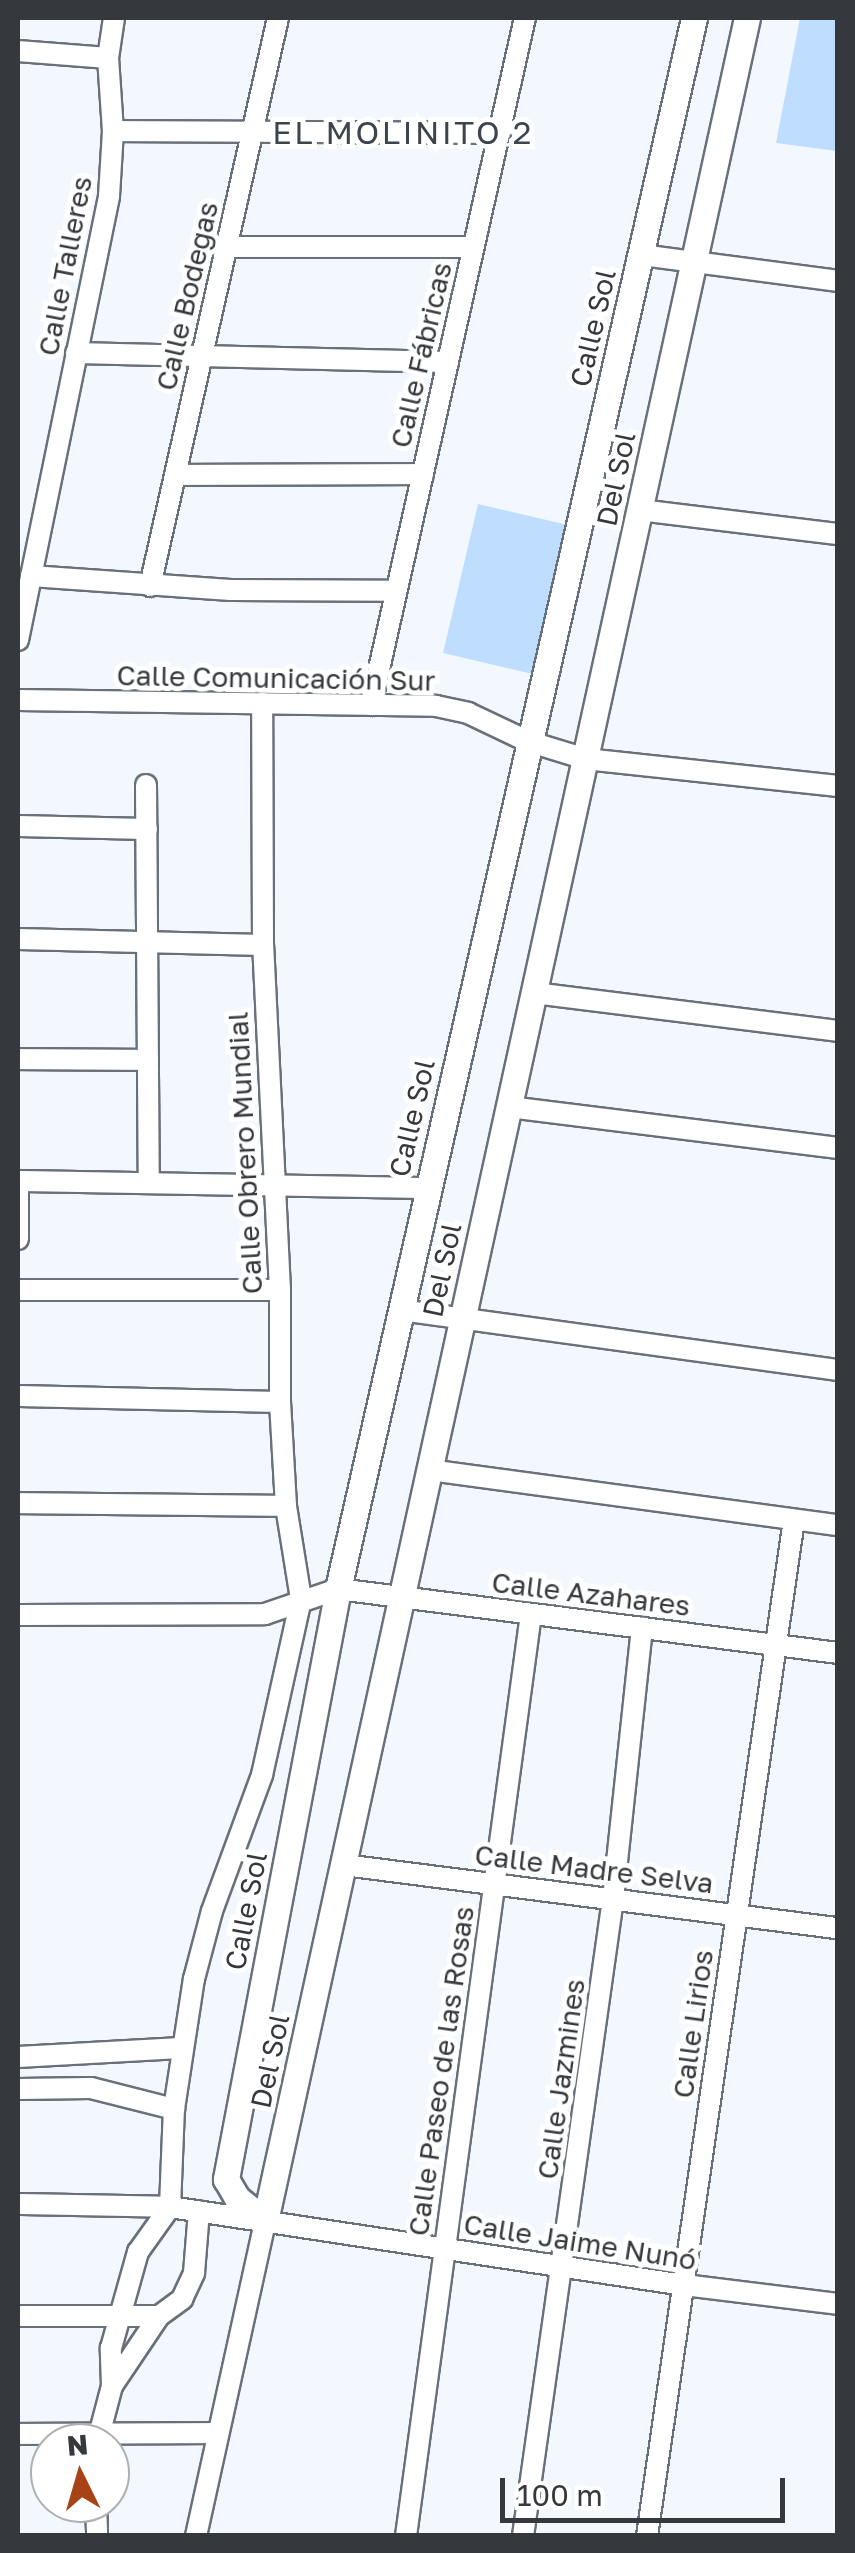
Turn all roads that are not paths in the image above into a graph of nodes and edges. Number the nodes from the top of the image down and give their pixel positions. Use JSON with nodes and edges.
{"nodes":[{"id":1,"x":114,"y":18,"type":"edge"},
{"id":2,"x":278,"y":18,"type":"edge"},
{"id":3,"x":525,"y":18,"type":"edge"},
{"id":4,"x":694,"y":18,"type":"edge"},
{"id":5,"x":747,"y":18,"type":"edge"},
{"id":6,"x":18,"y":52,"type":"edge"},
{"id":7,"x":108,"y":58,"type":"junction"},
{"id":8,"x":113,"y":132,"type":"junction"},
{"id":9,"x":252,"y":132,"type":"junction"},
{"id":10,"x":500,"y":133,"type":"junction"},
{"id":11,"x":226,"y":247,"type":"junction"},
{"id":12,"x":474,"y":247,"type":"junction"},
{"id":13,"x":641,"y":255,"type":"junction"},
{"id":14,"x":694,"y":262,"type":"junction"},
{"id":15,"x":838,"y":281,"type":"edge"},
{"id":16,"x":76,"y":353,"type":"junction"},
{"id":17,"x":202,"y":356,"type":"junction"},
{"id":18,"x":448,"y":362,"type":"junction"},
{"id":19,"x":422,"y":474,"type":"junction"},
{"id":20,"x":176,"y":475,"type":"junction"},
{"id":21,"x":640,"y":510,"type":"junction"},
{"id":22,"x":838,"y":534,"type":"edge"},
{"id":23,"x":31,"y":576,"type":"junction"},
{"id":24,"x":150,"y":586,"type":"junction"},
{"id":25,"x":396,"y":591,"type":"junction"},
{"id":26,"x":18,"y":640,"type":"edge"},
{"id":27,"x":18,"y":700,"type":"edge"},
{"id":28,"x":262,"y":703,"type":"junction"},
{"id":29,"x":371,"y":705,"type":"junction"},
{"id":30,"x":527,"y":741,"type":"junction"},
{"id":31,"x":586,"y":760,"type":"junction"},
{"id":32,"x":146,"y":785,"type":"dead end"},
{"id":33,"x":838,"y":786,"type":"edge"},
{"id":34,"x":18,"y":826,"type":"edge"},
{"id":35,"x":146,"y":829,"type":"junction"},
{"id":36,"x":18,"y":939,"type":"edge"},
{"id":37,"x":148,"y":942,"type":"junction"},
{"id":38,"x":263,"y":945,"type":"junction"},
{"id":39,"x":534,"y":992,"type":"junction"},
{"id":40,"x":838,"y":1032,"type":"edge"},
{"id":41,"x":18,"y":1059,"type":"edge"},
{"id":42,"x":148,"y":1060,"type":"junction"},
{"id":43,"x":509,"y":1107,"type":"junction"},
{"id":44,"x":838,"y":1148,"type":"edge"},
{"id":45,"x":18,"y":1181,"type":"edge"},
{"id":46,"x":149,"y":1182,"type":"junction"},
{"id":47,"x":272,"y":1182,"type":"junction"},
{"id":48,"x":428,"y":1188,"type":"junction"},
{"id":49,"x":18,"y":1240,"type":"edge"},
{"id":50,"x":18,"y":1290,"type":"edge"},
{"id":51,"x":280,"y":1290,"type":"junction"},
{"id":52,"x":400,"y":1310,"type":"junction"},
{"id":53,"x":462,"y":1318,"type":"junction"},
{"id":54,"x":838,"y":1370,"type":"edge"},
{"id":55,"x":18,"y":1396,"type":"edge"},
{"id":56,"x":280,"y":1402,"type":"junction"},
{"id":57,"x":429,"y":1470,"type":"junction"},
{"id":58,"x":18,"y":1503,"type":"edge"},
{"id":59,"x":286,"y":1506,"type":"junction"},
{"id":60,"x":794,"y":1520,"type":"junction"},
{"id":61,"x":838,"y":1525,"type":"edge"},
{"id":62,"x":338,"y":1589,"type":"junction"},
{"id":63,"x":401,"y":1597,"type":"junction"},
{"id":64,"x":300,"y":1599,"type":"junction"},
{"id":65,"x":532,"y":1614,"type":"junction"},
{"id":66,"x":18,"y":1615,"type":"edge"},
{"id":67,"x":642,"y":1628,"type":"junction"},
{"id":68,"x":776,"y":1645,"type":"junction"},
{"id":69,"x":838,"y":1653,"type":"edge"},
{"id":70,"x":344,"y":1866,"type":"junction"},
{"id":71,"x":494,"y":1884,"type":"junction"},
{"id":72,"x":613,"y":1899,"type":"junction"},
{"id":73,"x":737,"y":1915,"type":"junction"},
{"id":74,"x":838,"y":1928,"type":"edge"},
{"id":75,"x":181,"y":2048,"type":"junction"},
{"id":76,"x":18,"y":2058,"type":"edge"},
{"id":77,"x":56,"y":2058,"type":"junction"},
{"id":78,"x":91,"y":2088,"type":"junction"},
{"id":79,"x":18,"y":2089,"type":"edge"},
{"id":80,"x":174,"y":2109,"type":"junction"},
{"id":81,"x":18,"y":2204,"type":"edge"},
{"id":82,"x":170,"y":2207,"type":"junction"},
{"id":83,"x":198,"y":2211,"type":"junction"},
{"id":84,"x":265,"y":2221,"type":"junction"},
{"id":85,"x":445,"y":2249,"type":"junction"},
{"id":86,"x":563,"y":2267,"type":"junction"},
{"id":87,"x":684,"y":2286,"type":"junction"},
{"id":88,"x":838,"y":2304,"type":"edge"},
{"id":89,"x":18,"y":2316,"type":"edge"},
{"id":90,"x":121,"y":2316,"type":"junction"},
{"id":91,"x":159,"y":2316,"type":"junction"},
{"id":92,"x":112,"y":2386,"type":"junction"},
{"id":93,"x":101,"y":2423,"type":"edge"},
{"id":94,"x":218,"y":2433,"type":"junction"},
{"id":95,"x":130,"y":2437,"type":"edge"},
{"id":96,"x":196,"y":2536,"type":"edge"},
{"id":97,"x":406,"y":2536,"type":"edge"},
{"id":98,"x":522,"y":2536,"type":"edge"},
{"id":99,"x":647,"y":2536,"type":"edge"}],
"edges":[{"from":1,"to":7,"type":"street","name":"Calle Talleres"},
{"from":2,"to":9,"type":"street","name":"Calle Bodegas"},
{"from":3,"to":10,"type":"street","name":"Calle Fábricas"},
{"from":4,"to":13,"type":"street","name":"Calle Sol"},
{"from":5,"to":14,"type":"street","name":"Del Sol"},
{"from":6,"to":7,"type":"street"},
{"from":7,"to":8,"type":"street","name":"Calle Talleres"},
{"from":8,"to":9,"type":"street"},
{"from":8,"to":16,"type":"street","name":"Calle Talleres"},
{"from":9,"to":10,"type":"street"},
{"from":9,"to":11,"type":"street","name":"Calle Bodegas"},
{"from":10,"to":12,"type":"street","name":"Calle Fábricas"},
{"from":11,"to":12,"type":"street"},
{"from":11,"to":17,"type":"street","name":"Calle Bodegas"},
{"from":12,"to":18,"type":"street","name":"Calle Fábricas"},
{"from":13,"to":14,"type":"street"},
{"from":13,"to":30,"type":"street","name":"Calle Sol"},
{"from":14,"to":15,"type":"street"},
{"from":14,"to":21,"type":"street","name":"Del Sol"},
{"from":16,"to":17,"type":"street"},
{"from":16,"to":23,"type":"street","name":"Calle Talleres"},
{"from":17,"to":18,"type":"street"},
{"from":17,"to":20,"type":"street","name":"Calle Bodegas"},
{"from":18,"to":19,"type":"street","name":"Calle Fábricas"},
{"from":19,"to":20,"type":"street"},
{"from":19,"to":25,"type":"street","name":"Calle Fábricas"},
{"from":20,"to":24,"type":"street","name":"Calle Bodegas"},
{"from":21,"to":22,"type":"street"},
{"from":21,"to":31,"type":"street","name":"Del Sol"},
{"from":23,"to":24,"type":"street"},
{"from":23,"to":26,"type":"street","name":"Calle Talleres"},
{"from":24,"to":25,"type":"street"},
{"from":25,"to":29,"type":"street","name":"Calle Fábricas"},
{"from":27,"to":28,"type":"street","name":"Calle Comunicación Sur"},
{"from":28,"to":29,"type":"street","name":"Calle Comunicación Sur"},
{"from":28,"to":38,"type":"street","name":"Calle Obrero Mundial"},
{"from":29,"to":30,"type":"street","name":"Calle Comunicación Sur"},
{"from":30,"to":31,"type":"street","name":"Calle Comunicación Sur"},
{"from":30,"to":48,"type":"street","name":"Calle Sol"},
{"from":31,"to":33,"type":"street","name":"Calle Comunicación Sur"},
{"from":31,"to":39,"type":"street","name":"Del Sol"},
{"from":32,"to":35,"type":"street"},
{"from":34,"to":35,"type":"street"},
{"from":35,"to":37,"type":"street"},
{"from":36,"to":37,"type":"street"},
{"from":37,"to":38,"type":"street"},
{"from":37,"to":42,"type":"street"},
{"from":38,"to":47,"type":"street","name":"Calle Obrero Mundial"},
{"from":39,"to":40,"type":"street"},
{"from":39,"to":43,"type":"street","name":"Del Sol"},
{"from":41,"to":42,"type":"street"},
{"from":42,"to":46,"type":"street"},
{"from":43,"to":44,"type":"street"},
{"from":43,"to":53,"type":"street","name":"Del Sol"},
{"from":45,"to":46,"type":"street"},
{"from":45,"to":49,"type":"street"},
{"from":46,"to":47,"type":"street"},
{"from":47,"to":48,"type":"street"},
{"from":47,"to":51,"type":"street","name":"Calle Obrero Mundial"},
{"from":48,"to":52,"type":"street","name":"Calle Sol"},
{"from":50,"to":51,"type":"street"},
{"from":51,"to":56,"type":"street","name":"Calle Obrero Mundial"},
{"from":52,"to":53,"type":"street"},
{"from":52,"to":62,"type":"street","name":"Calle Sol"},
{"from":53,"to":54,"type":"street"},
{"from":53,"to":57,"type":"street","name":"Del Sol"},
{"from":55,"to":56,"type":"street"},
{"from":56,"to":59,"type":"street","name":"Calle Obrero Mundial"},
{"from":57,"to":60,"type":"street"},
{"from":57,"to":63,"type":"street","name":"Del Sol"},
{"from":58,"to":59,"type":"street"},
{"from":59,"to":64,"type":"street","name":"Calle Obrero Mundial"},
{"from":60,"to":61,"type":"street"},
{"from":60,"to":68,"type":"street","name":"Calle Lirios"},
{"from":62,"to":63,"type":"street","name":"Calle Azahares"},
{"from":62,"to":64,"type":"street"},
{"from":62,"to":84,"type":"street","name":"Calle Sol"},
{"from":63,"to":65,"type":"street","name":"Calle Azahares"},
{"from":63,"to":70,"type":"street","name":"Del Sol"},
{"from":64,"to":66,"type":"street"},
{"from":64,"to":75,"type":"street"},
{"from":65,"to":67,"type":"street","name":"Calle Azahares"},
{"from":65,"to":71,"type":"street","name":"Calle Paseo de las Rosas"},
{"from":67,"to":68,"type":"street","name":"Calle Azahares"},
{"from":67,"to":72,"type":"street","name":"Calle Jazmines"},
{"from":68,"to":69,"type":"street","name":"Calle Azahares"},
{"from":68,"to":73,"type":"street","name":"Calle Lirios"},
{"from":70,"to":71,"type":"street","name":"Calle Madre Selva"},
{"from":70,"to":84,"type":"street","name":"Del Sol"},
{"from":71,"to":72,"type":"street","name":"Calle Madre Selva"},
{"from":71,"to":85,"type":"street","name":"Calle Paseo de las Rosas"},
{"from":72,"to":73,"type":"street","name":"Calle Madre Selva"},
{"from":72,"to":86,"type":"street","name":"Calle Jazmines"},
{"from":73,"to":74,"type":"street","name":"Calle Madre Selva"},
{"from":73,"to":87,"type":"street","name":"Calle Lirios"},
{"from":75,"to":77,"type":"street"},
{"from":75,"to":80,"type":"street"},
{"from":76,"to":77,"type":"street"},
{"from":77,"to":78,"type":"street"},
{"from":78,"to":79,"type":"street"},
{"from":78,"to":80,"type":"street"},
{"from":80,"to":82,"type":"street"},
{"from":81,"to":82,"type":"street","name":"Calle Jaime Nunó"},
{"from":82,"to":83,"type":"street","name":"Calle Jaime Nunó"},
{"from":82,"to":90,"type":"street"},
{"from":83,"to":84,"type":"street","name":"Calle Jaime Nunó"},
{"from":83,"to":91,"type":"street"},
{"from":84,"to":85,"type":"street","name":"Calle Jaime Nunó"},
{"from":84,"to":94,"type":"street","name":"Del Sol"},
{"from":85,"to":86,"type":"street","name":"Calle Jaime Nunó"},
{"from":85,"to":97,"type":"street","name":"Calle Paseo de las Rosas"},
{"from":86,"to":87,"type":"street","name":"Calle Jaime Nunó"},
{"from":86,"to":98,"type":"street","name":"Calle Jazmines"},
{"from":87,"to":88,"type":"street","name":"Calle Jaime Nunó"},
{"from":87,"to":99,"type":"street","name":"Calle Lirios"},
{"from":89,"to":90,"type":"street"},
{"from":90,"to":91,"type":"street"},
{"from":90,"to":92,"type":"street"},
{"from":91,"to":92,"type":"street"},
{"from":92,"to":93,"type":"street"},
{"from":94,"to":95,"type":"street"},
{"from":94,"to":96,"type":"street","name":"Del Sol"}]}
